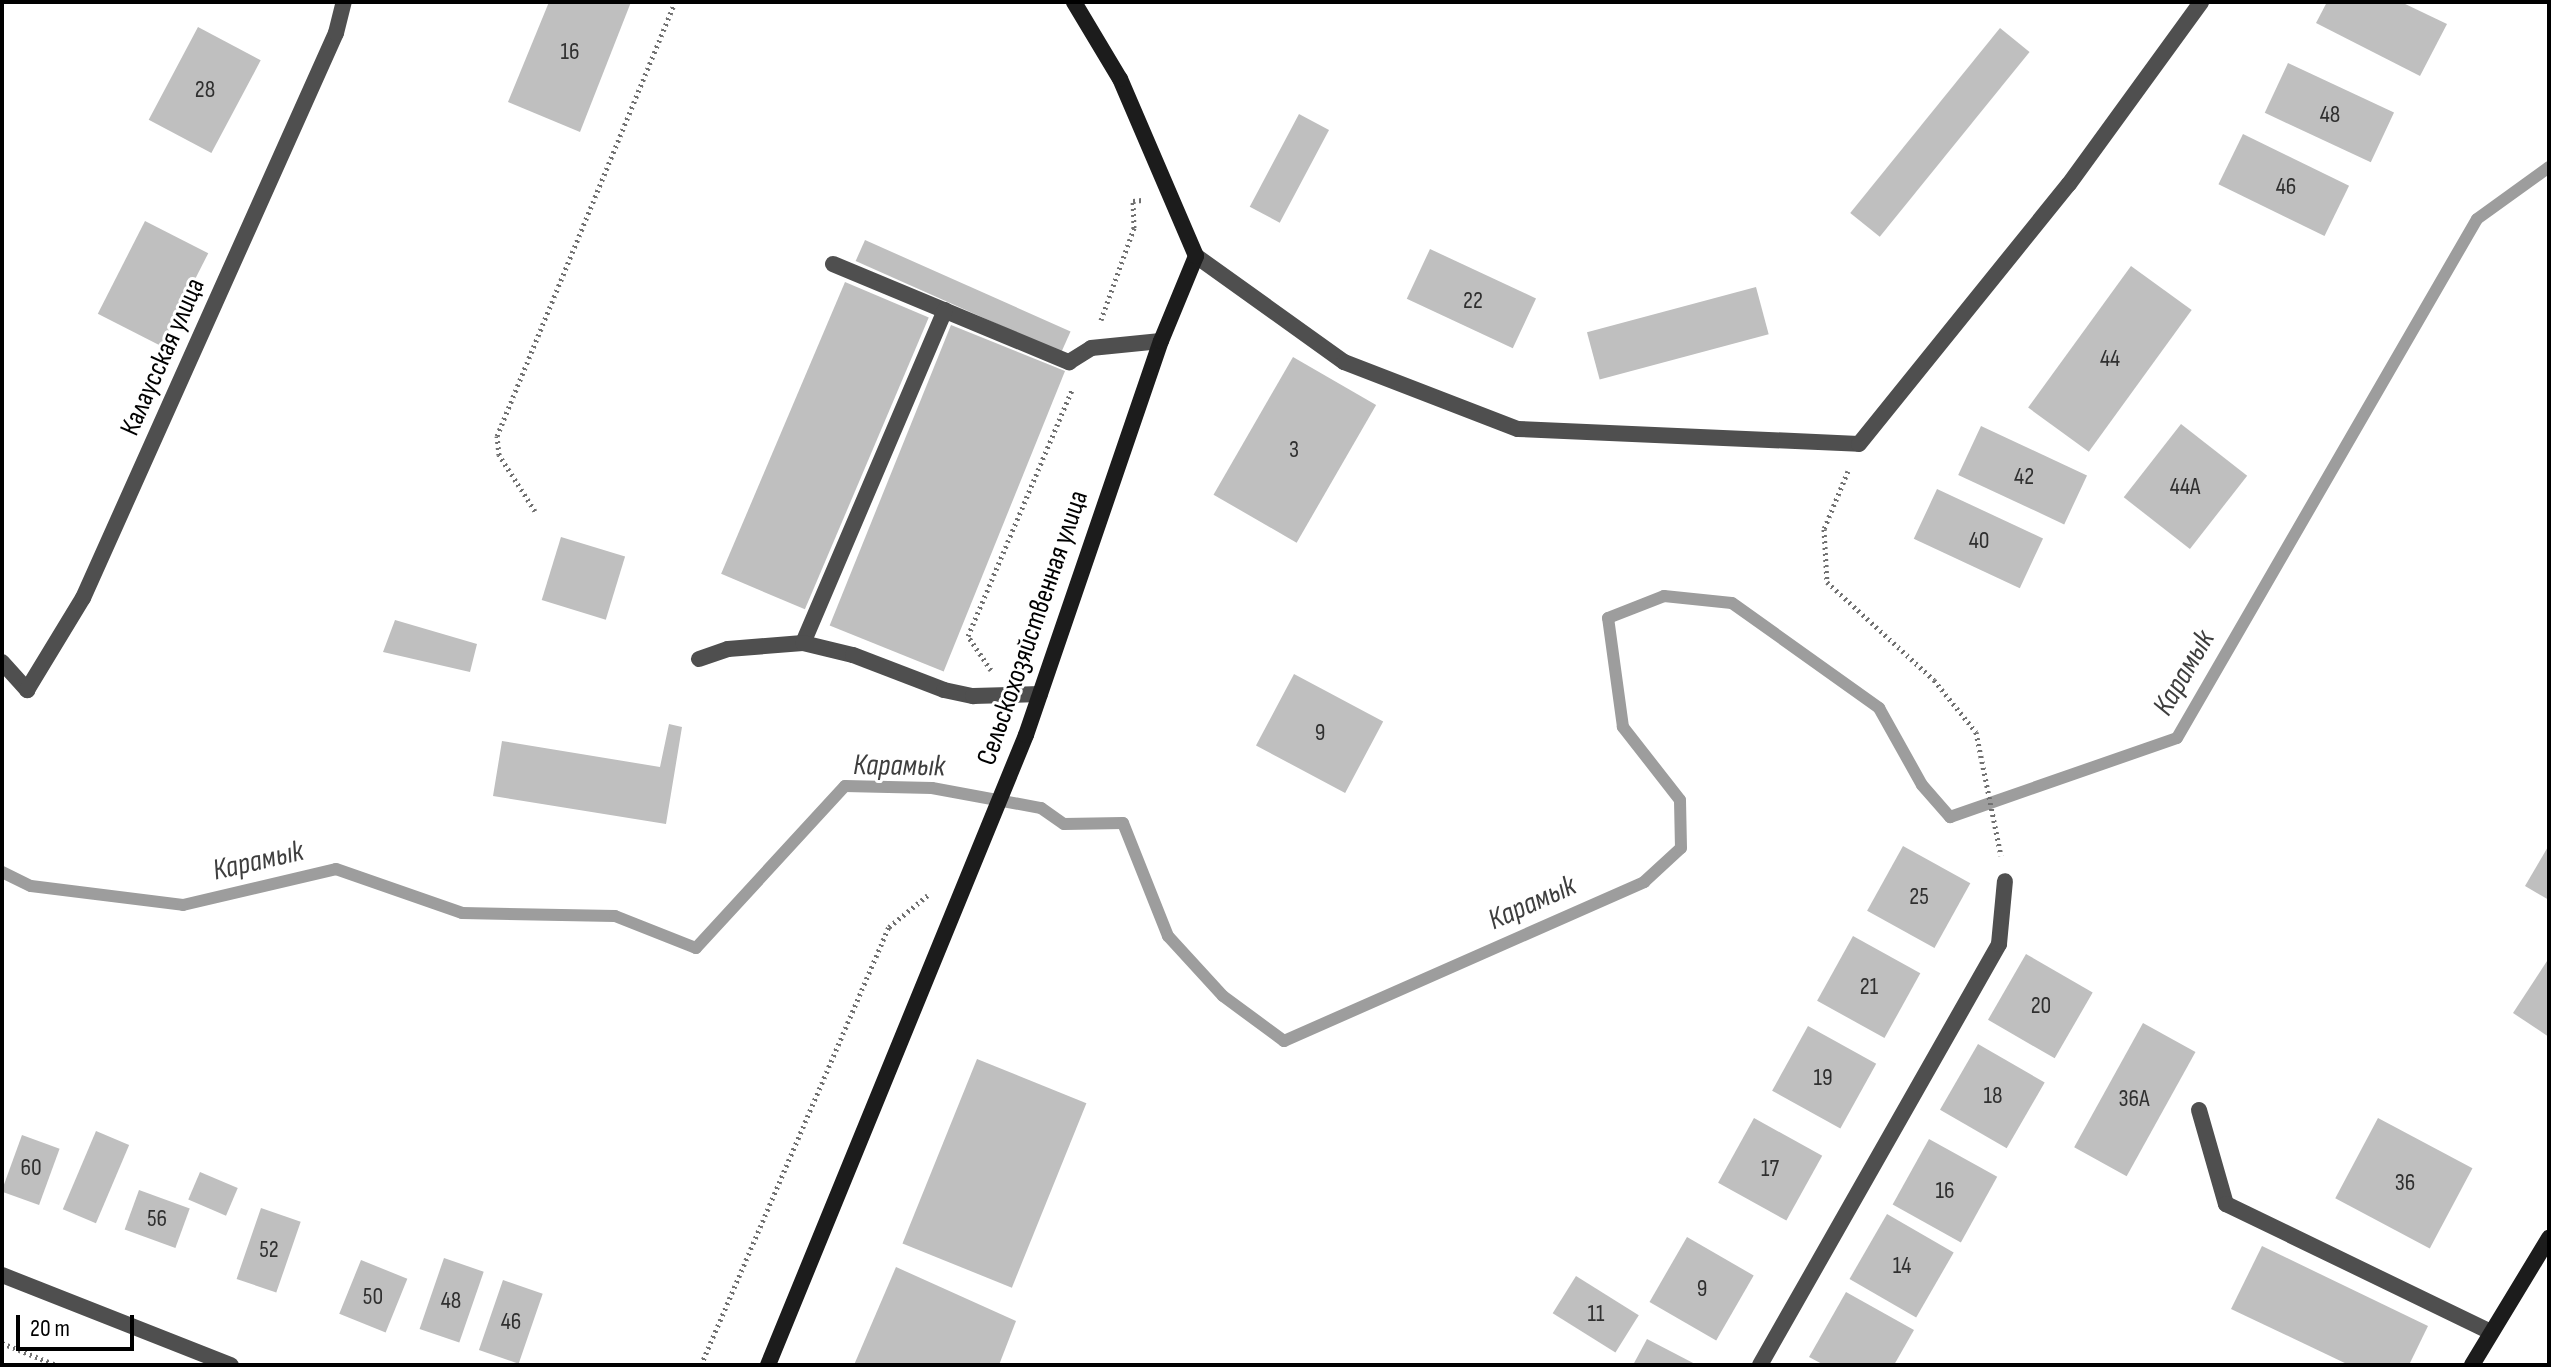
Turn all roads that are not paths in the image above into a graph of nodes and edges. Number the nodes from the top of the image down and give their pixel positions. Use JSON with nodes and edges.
{"nodes":[{"id":1,"x":344,"y":2,"type":"edge"},
{"id":2,"x":1074,"y":2,"type":"edge"},
{"id":3,"x":2201,"y":2,"type":"edge"},
{"id":4,"x":1196,"y":256,"type":"junction"},
{"id":5,"x":833,"y":264,"type":"dead end"},
{"id":6,"x":945,"y":310,"type":"junction"},
{"id":7,"x":1161,"y":341,"type":"junction"},
{"id":8,"x":803,"y":643,"type":"junction"},
{"id":9,"x":699,"y":659,"type":"dead end"},
{"id":10,"x":2,"y":662,"type":"edge"},
{"id":11,"x":1040,"y":694,"type":"junction"},
{"id":12,"x":2005,"y":881,"type":"road end"},
{"id":13,"x":2199,"y":1110,"type":"dead end"},
{"id":14,"x":2549,"y":1238,"type":"edge"},
{"id":15,"x":2,"y":1275,"type":"edge"},
{"id":16,"x":2491,"y":1332,"type":"junction"},
{"id":17,"x":231,"y":1365,"type":"edge"},
{"id":18,"x":768,"y":1365,"type":"edge"},
{"id":19,"x":1760,"y":1365,"type":"edge"},
{"id":20,"x":2472,"y":1365,"type":"edge"}],
"edges":[{"from":1,"to":10,"type":"street","name":"Калаусская улица"},
{"from":2,"to":4,"type":"main road"},
{"from":3,"to":4,"type":"street"},
{"from":4,"to":7,"type":"main road","name":"Сельскохозяйственная улица"},
{"from":5,"to":6,"type":"street"},
{"from":6,"to":7,"type":"street"},
{"from":6,"to":8,"type":"street"},
{"from":7,"to":11,"type":"main road","name":"Сельскохозяйственная улица"},
{"from":8,"to":9,"type":"street"},
{"from":8,"to":11,"type":"street"},
{"from":11,"to":18,"type":"main road","name":"Сельскохозяйственная улица"},
{"from":12,"to":19,"type":"street"},
{"from":13,"to":16,"type":"street"},
{"from":14,"to":16,"type":"main road"},
{"from":15,"to":17,"type":"street"},
{"from":16,"to":20,"type":"main road"}]}
